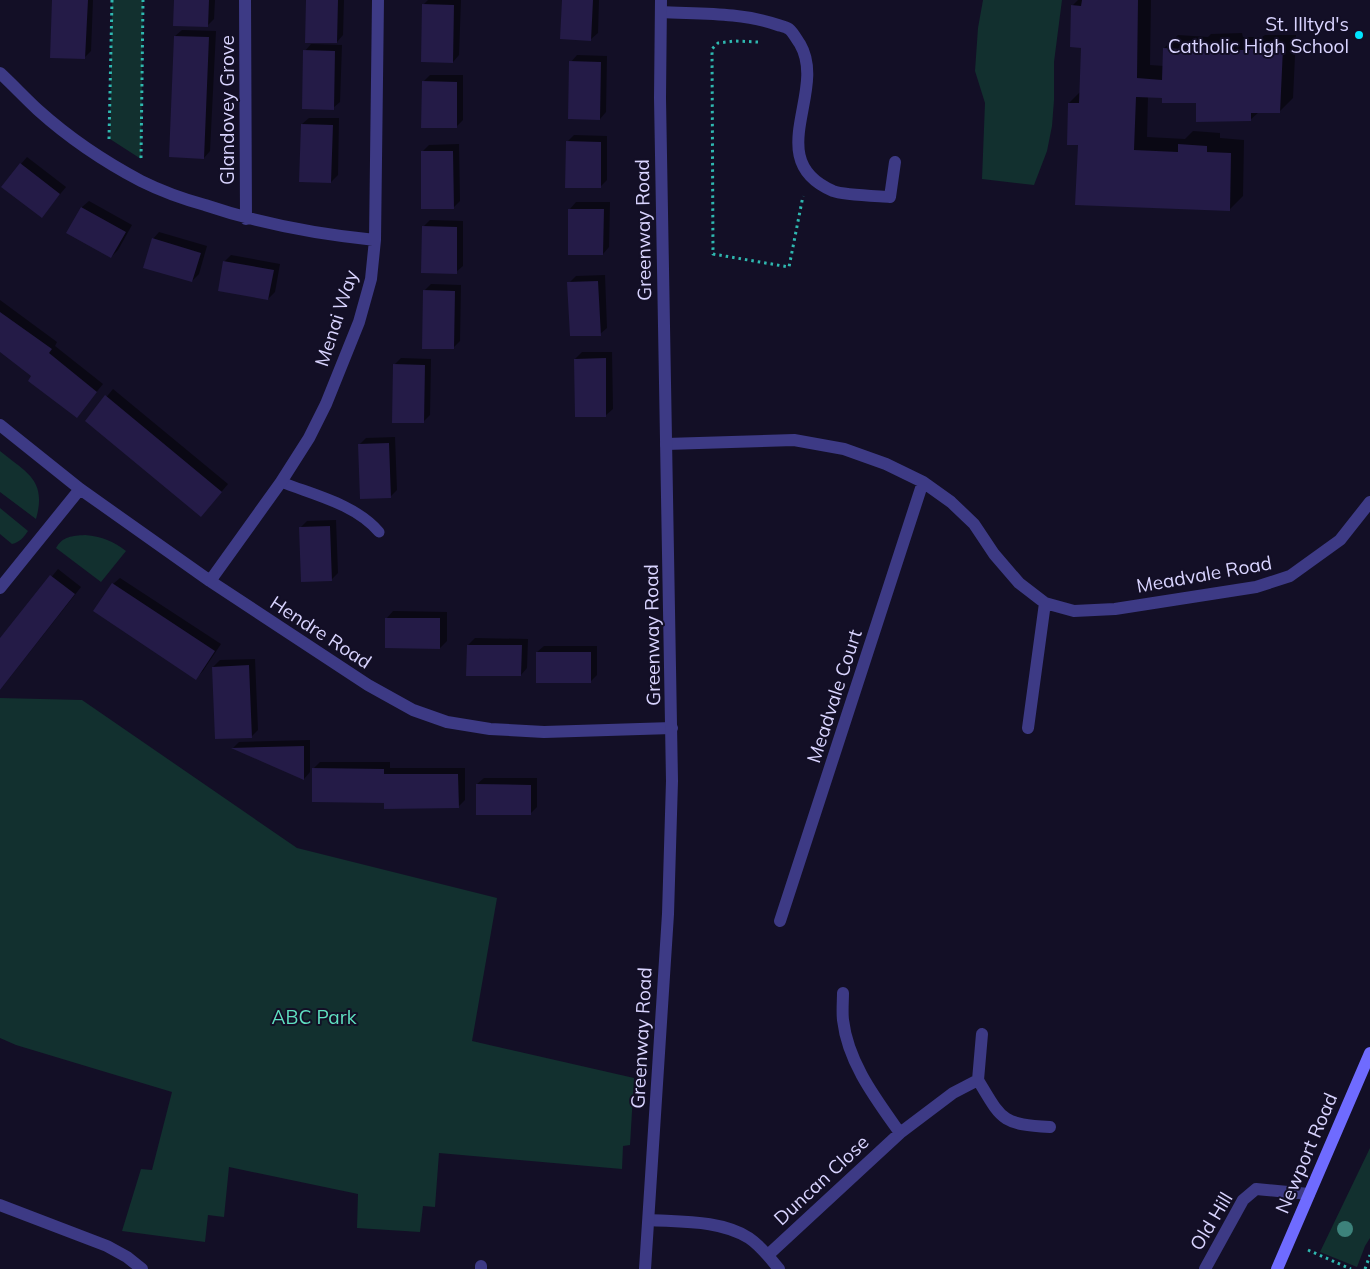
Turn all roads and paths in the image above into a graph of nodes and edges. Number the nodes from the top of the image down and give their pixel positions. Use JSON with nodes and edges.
{"nodes":[{"id":1,"x":112,"y":0,"type":"edge"},
{"id":2,"x":143,"y":0,"type":"edge"},
{"id":3,"x":245,"y":0,"type":"edge"},
{"id":4,"x":378,"y":0,"type":"edge"},
{"id":5,"x":661,"y":6,"type":"edge"},
{"id":6,"x":770,"y":22,"type":"junction"},
{"id":7,"x":0,"y":73,"type":"edge"},
{"id":8,"x":108,"y":161,"type":"junction"},
{"id":9,"x":895,"y":162,"type":"dead end"},
{"id":10,"x":808,"y":173,"type":"junction"},
{"id":11,"x":142,"y":181,"type":"junction"},
{"id":12,"x":246,"y":219,"type":"junction"},
{"id":13,"x":375,"y":240,"type":"junction"},
{"id":14,"x":0,"y":425,"type":"edge"},
{"id":15,"x":666,"y":444,"type":"junction"},
{"id":16,"x":281,"y":482,"type":"junction"},
{"id":17,"x":923,"y":482,"type":"junction"},
{"id":18,"x":80,"y":489,"type":"junction"},
{"id":19,"x":1370,"y":502,"type":"edge"},
{"id":20,"x":379,"y":532,"type":"dead end"},
{"id":21,"x":210,"y":581,"type":"junction"},
{"id":22,"x":0,"y":588,"type":"edge"},
{"id":23,"x":1046,"y":603,"type":"junction"},
{"id":24,"x":672,"y":728,"type":"junction"},
{"id":25,"x":1028,"y":728,"type":"dead end"},
{"id":26,"x":780,"y":921,"type":"dead end"},
{"id":27,"x":843,"y":992,"type":"dead end"},
{"id":28,"x":982,"y":1034,"type":"dead end"},
{"id":29,"x":1370,"y":1052,"type":"edge"},
{"id":30,"x":978,"y":1080,"type":"junction"},
{"id":31,"x":1050,"y":1127,"type":"dead end"},
{"id":32,"x":900,"y":1133,"type":"junction"},
{"id":33,"x":1309,"y":1194,"type":"junction"},
{"id":34,"x":0,"y":1205,"type":"edge"},
{"id":35,"x":649,"y":1220,"type":"junction"},
{"id":36,"x":1289,"y":1241,"type":"junction"},
{"id":37,"x":768,"y":1255,"type":"junction"},
{"id":38,"x":1370,"y":1256,"type":"edge"},
{"id":39,"x":142,"y":1269,"type":"edge"},
{"id":40,"x":645,"y":1269,"type":"edge"},
{"id":41,"x":779,"y":1269,"type":"edge"},
{"id":42,"x":1205,"y":1269,"type":"edge"},
{"id":43,"x":1277,"y":1269,"type":"edge"},
{"id":44,"x":1351,"y":1269,"type":"edge"},
{"id":45,"x":1365,"y":1269,"type":"edge"}],
"edges":[{"from":1,"to":8,"type":"path"},
{"from":2,"to":11,"type":"path"},
{"from":3,"to":12,"type":"street","name":"Glandovey Grove"},
{"from":4,"to":13,"type":"street","name":"Menai Way"},
{"from":5,"to":6,"type":"street"},
{"from":5,"to":15,"type":"street","name":"Greenway Road"},
{"from":6,"to":10,"type":"street"},
{"from":6,"to":10,"type":"path"},
{"from":7,"to":8,"type":"street","name":"Glandovey Grove"},
{"from":8,"to":11,"type":"street","name":"Glandovey Grove"},
{"from":9,"to":10,"type":"street"},
{"from":11,"to":12,"type":"street","name":"Glandovey Grove"},
{"from":12,"to":13,"type":"street","name":"Glandovey Grove"},
{"from":13,"to":16,"type":"street","name":"Menai Way"},
{"from":14,"to":18,"type":"street","name":"Hendre Road"},
{"from":15,"to":17,"type":"street","name":"Meadvale Road"},
{"from":15,"to":24,"type":"street","name":"Greenway Road"},
{"from":16,"to":20,"type":"lane"},
{"from":16,"to":21,"type":"street","name":"Menai Way"},
{"from":17,"to":23,"type":"street","name":"Meadvale Road"},
{"from":17,"to":26,"type":"street","name":"Meadvale Court"},
{"from":18,"to":21,"type":"street","name":"Hendre Road"},
{"from":18,"to":22,"type":"street"},
{"from":19,"to":23,"type":"street","name":"Meadvale Road"},
{"from":21,"to":24,"type":"street","name":"Hendre Road"},
{"from":23,"to":25,"type":"street"},
{"from":24,"to":35,"type":"street","name":"Greenway Road"},
{"from":27,"to":32,"type":"street"},
{"from":28,"to":30,"type":"street"},
{"from":29,"to":33,"type":"main road","name":"Newport Road"},
{"from":30,"to":31,"type":"street"},
{"from":30,"to":32,"type":"street","name":"Duncan Close"},
{"from":32,"to":37,"type":"street","name":"Duncan Close"},
{"from":33,"to":36,"type":"main road","name":"Newport Road"},
{"from":33,"to":42,"type":"street","name":"Old Hill"},
{"from":34,"to":39,"type":"street"},
{"from":35,"to":37,"type":"street"},
{"from":35,"to":40,"type":"street","name":"Greenway Road"},
{"from":36,"to":43,"type":"main road","name":"Newport Road"},
{"from":36,"to":44,"type":"path"},
{"from":37,"to":41,"type":"street"},
{"from":38,"to":45,"type":"path"}]}
